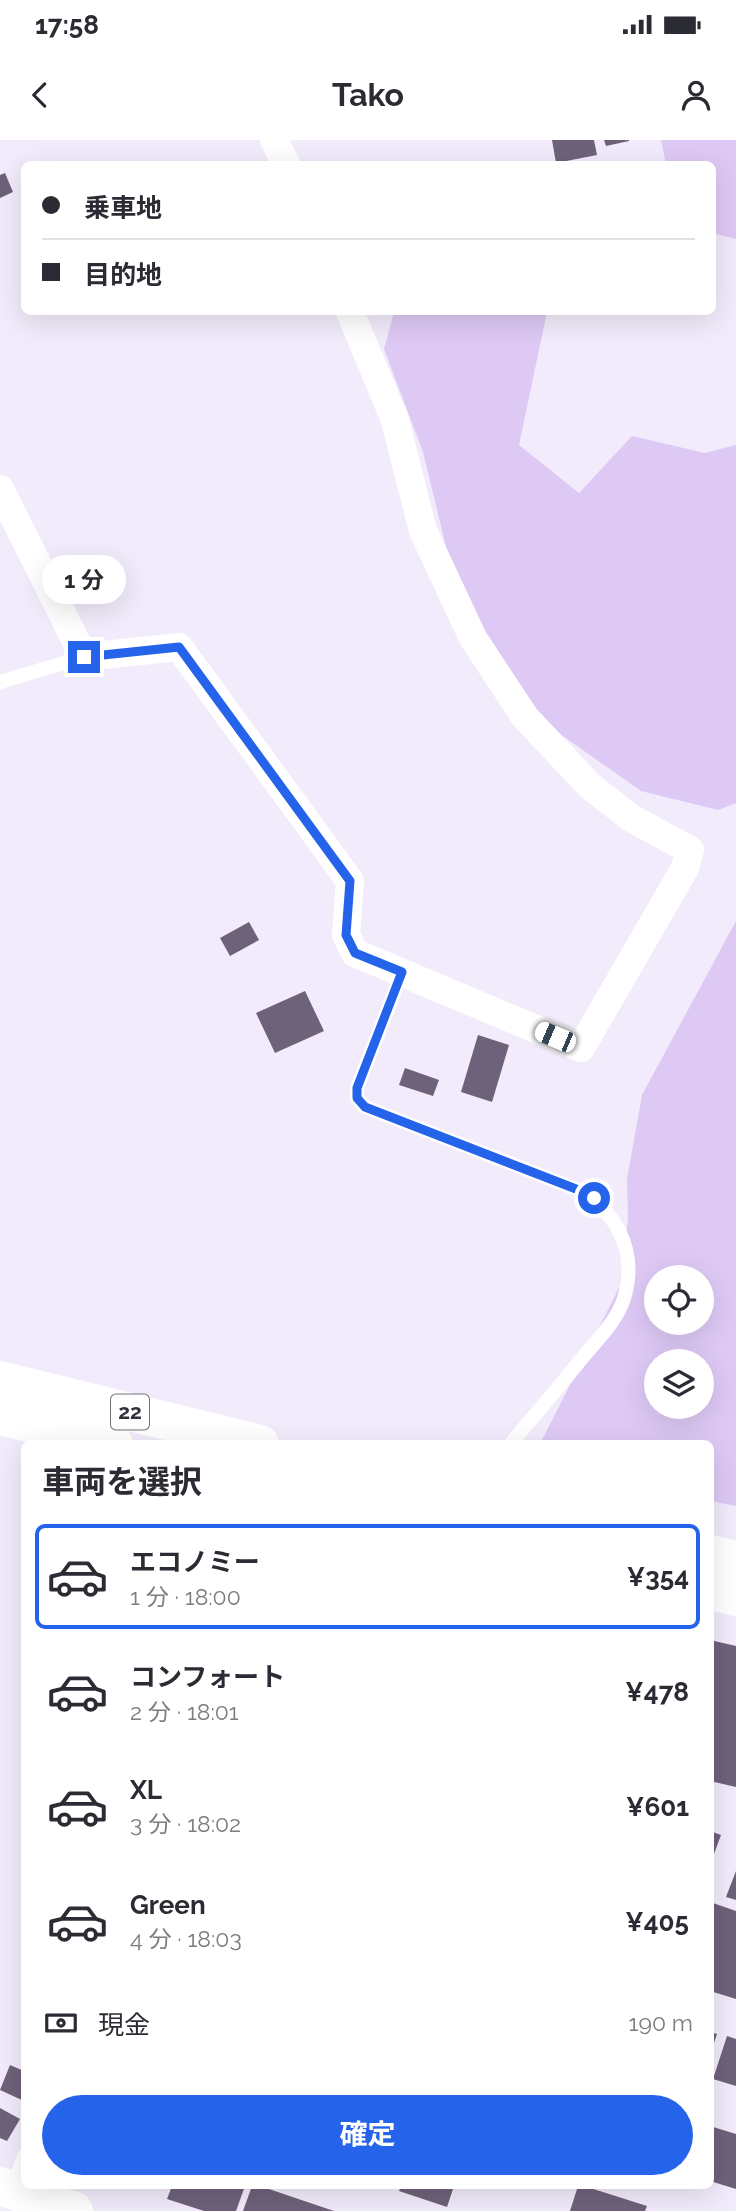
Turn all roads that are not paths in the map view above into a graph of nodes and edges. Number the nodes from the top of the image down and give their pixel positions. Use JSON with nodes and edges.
{"nodes":[{"id":1,"x":274,"y":140,"type":"edge"},
{"id":2,"x":284,"y":161,"type":"edge"},
{"id":3,"x":351,"y":315,"type":"edge"},
{"id":4,"x":0,"y":489,"type":"edge"},
{"id":5,"x":84,"y":657,"type":"junction"},
{"id":6,"x":0,"y":682,"type":"edge"},
{"id":7,"x":402,"y":972,"type":"junction"},
{"id":8,"x":0,"y":1380,"type":"edge"},
{"id":9,"x":0,"y":1416,"type":"edge"},
{"id":10,"x":98,"y":1440,"type":"edge"},
{"id":11,"x":244,"y":1440,"type":"edge"},
{"id":12,"x":513,"y":1440,"type":"edge"},
{"id":13,"x":714,"y":1555,"type":"edge"},
{"id":14,"x":736,"y":1560,"type":"edge"},
{"id":15,"x":714,"y":1592,"type":"edge"},
{"id":16,"x":736,"y":1597,"type":"edge"},
{"id":17,"x":34,"y":2189,"type":"edge"},
{"id":18,"x":74,"y":2211,"type":"edge"}],
"edges":[{"from":1,"to":2,"type":"street"},
{"from":3,"to":7,"type":"street"},
{"from":4,"to":5,"type":"street"},
{"from":5,"to":6,"type":"lane"},
{"from":5,"to":7,"type":"street"},
{"from":7,"to":12,"type":"lane"},
{"from":8,"to":11,"type":"main road","number":"22"},
{"from":9,"to":10,"type":"main road","number":"22"},
{"from":13,"to":14,"type":"main road"},
{"from":15,"to":16,"type":"main road"},
{"from":17,"to":18,"type":"main road"}]}
